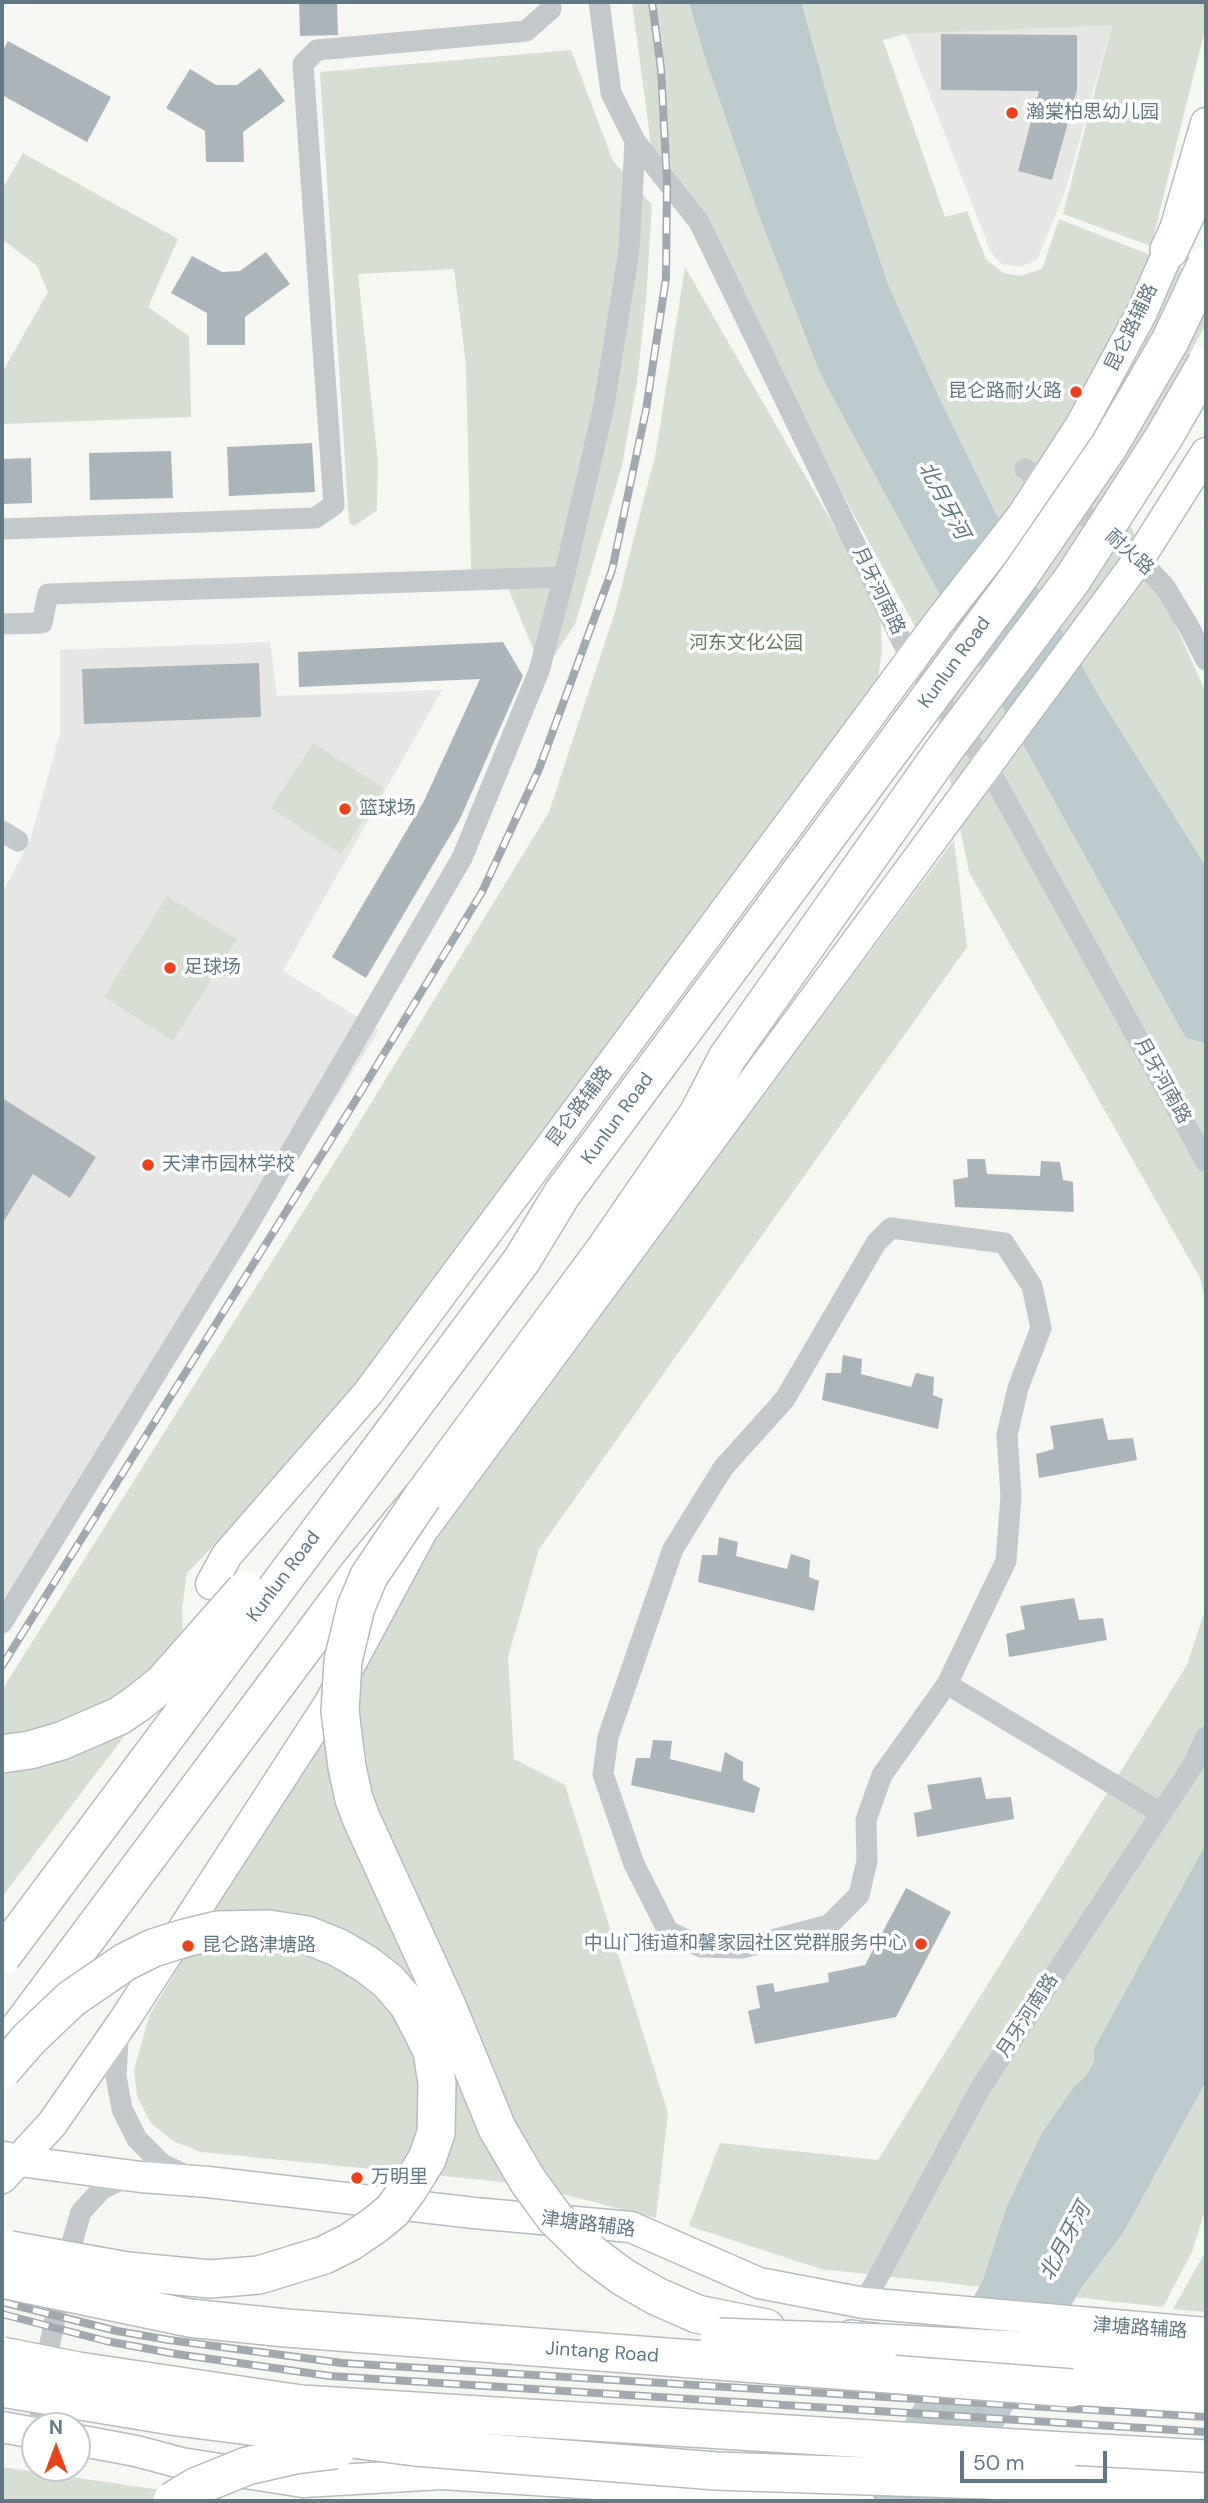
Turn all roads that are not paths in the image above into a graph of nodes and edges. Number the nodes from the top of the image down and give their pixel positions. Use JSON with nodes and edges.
{"nodes":[{"id":1,"x":551,"y":2,"type":"edge"},
{"id":2,"x":599,"y":2,"type":"edge"},
{"id":3,"x":1206,"y":122,"type":"edge"},
{"id":4,"x":635,"y":141,"type":"junction"},
{"id":5,"x":1206,"y":172,"type":"edge"},
{"id":6,"x":1169,"y":250,"type":"junction"},
{"id":7,"x":1206,"y":265,"type":"edge"},
{"id":8,"x":1206,"y":363,"type":"edge"},
{"id":9,"x":1206,"y":453,"type":"edge"},
{"id":10,"x":1034,"y":475,"type":"junction"},
{"id":11,"x":2,"y":529,"type":"edge"},
{"id":12,"x":1139,"y":559,"type":"junction"},
{"id":13,"x":564,"y":577,"type":"junction"},
{"id":14,"x":2,"y":624,"type":"edge"},
{"id":15,"x":911,"y":660,"type":"junction"},
{"id":16,"x":1206,"y":660,"type":"edge"},
{"id":17,"x":986,"y":764,"type":"junction"},
{"id":18,"x":727,"y":1058,"type":"junction"},
{"id":19,"x":1206,"y":1162,"type":"edge"},
{"id":20,"x":562,"y":1194,"type":"junction"},
{"id":21,"x":423,"y":1496,"type":"junction"},
{"id":22,"x":228,"y":1587,"type":"junction"},
{"id":23,"x":2,"y":1623,"type":"edge"},
{"id":24,"x":947,"y":1684,"type":"junction"},
{"id":25,"x":1206,"y":1737,"type":"edge"},
{"id":26,"x":2,"y":1754,"type":"edge"},
{"id":27,"x":1161,"y":1814,"type":"junction"},
{"id":28,"x":2,"y":1915,"type":"edge"},
{"id":29,"x":2,"y":1956,"type":"edge"},
{"id":30,"x":2,"y":2018,"type":"edge"},
{"id":31,"x":125,"y":2019,"type":"junction"},
{"id":32,"x":2,"y":2052,"type":"edge"},
{"id":33,"x":2,"y":2070,"type":"edge"},
{"id":34,"x":7,"y":2165,"type":"edge"},
{"id":35,"x":141,"y":2177,"type":"junction"},
{"id":36,"x":208,"y":2182,"type":"junction"},
{"id":37,"x":4,"y":2259,"type":"edge"},
{"id":38,"x":864,"y":2304,"type":"junction"},
{"id":39,"x":1206,"y":2333,"type":"edge"},
{"id":40,"x":882,"y":2343,"type":"junction"},
{"id":41,"x":2,"y":2356,"type":"edge"},
{"id":42,"x":1206,"y":2360,"type":"edge"},
{"id":43,"x":2,"y":2388,"type":"edge"},
{"id":44,"x":1206,"y":2395,"type":"edge"},
{"id":45,"x":40,"y":2412,"type":"edge"},
{"id":46,"x":2,"y":2427,"type":"edge"},
{"id":47,"x":21,"y":2430,"type":"edge"},
{"id":48,"x":91,"y":2443,"type":"edge"},
{"id":49,"x":415,"y":2447,"type":"junction"},
{"id":50,"x":1206,"y":2459,"type":"edge"},
{"id":51,"x":1206,"y":2492,"type":"edge"},
{"id":52,"x":754,"y":2498,"type":"edge"},
{"id":53,"x":172,"y":2501,"type":"edge"},
{"id":54,"x":850,"y":2501,"type":"edge"},
{"id":55,"x":859,"y":2501,"type":"edge"}],
"edges":[{"from":1,"to":11,"type":"street"},
{"from":2,"to":4,"type":"street","name":"月牙河南路"},
{"from":3,"to":6,"type":"main road","name":"昆仑路辅路"},
{"from":4,"to":13,"type":"street"},
{"from":4,"to":15,"type":"street","name":"月牙河南路"},
{"from":5,"to":6,"type":"highway"},
{"from":6,"to":10,"type":"main road","name":"昆仑路辅路"},
{"from":7,"to":20,"type":"highway","name":"Kunlun Road","bridge":true},
{"from":8,"to":18,"type":"highway","name":"Kunlun Road","bridge":true},
{"from":9,"to":12,"type":"main road"},
{"from":10,"to":12,"type":"street","name":"耐火路"},
{"from":10,"to":15,"type":"main road","name":"昆仑路辅路"},
{"from":12,"to":16,"type":"street","name":"耐火路"},
{"from":12,"to":17,"type":"main road"},
{"from":13,"to":14,"type":"street"},
{"from":13,"to":23,"type":"street"},
{"from":15,"to":17,"type":"street","name":"月牙河南路"},
{"from":15,"to":22,"type":"main road","name":"昆仑路辅路"},
{"from":17,"to":19,"type":"street","name":"月牙河南路"},
{"from":17,"to":31,"type":"main road"},
{"from":18,"to":21,"type":"highway"},
{"from":18,"to":30,"type":"highway","name":"Kunlun Road"},
{"from":20,"to":22,"type":"highway","bridge":true},
{"from":20,"to":29,"type":"highway","name":"Kunlun Road","bridge":true},
{"from":21,"to":32,"type":"highway","bridge":true},
{"from":21,"to":40,"type":"highway","bridge":true},
{"from":22,"to":26,"type":"highway","bridge":true},
{"from":22,"to":28,"type":"highway","bridge":true},
{"from":24,"to":24,"type":"street"},
{"from":24,"to":27,"type":"street"},
{"from":25,"to":27,"type":"street","name":"月牙河南路"},
{"from":27,"to":38,"type":"street","name":"月牙河南路"},
{"from":31,"to":34,"type":"main road"},
{"from":31,"to":36,"type":"street"},
{"from":33,"to":37,"type":"highway","bridge":true},
{"from":34,"to":35,"type":"main road","name":"津塘路辅路"},
{"from":35,"to":36,"type":"main road","name":"津塘路辅路"},
{"from":35,"to":45,"type":"street"},
{"from":36,"to":38,"type":"main road","name":"津塘路辅路"},
{"from":37,"to":40,"type":"highway","bridge":true},
{"from":37,"to":44,"type":"highway","name":"Jintang Road","bridge":true},
{"from":38,"to":39,"type":"main road","name":"津塘路辅路"},
{"from":40,"to":42,"type":"highway"},
{"from":41,"to":50,"type":"highway","bridge":true},
{"from":43,"to":49,"type":"highway","bridge":true},
{"from":46,"to":47,"type":"main road"},
{"from":48,"to":52,"type":"main road"},
{"from":49,"to":51,"type":"highway","bridge":true},
{"from":49,"to":53,"type":"highway","bridge":true},
{"from":52,"to":54,"type":"main road"},
{"from":54,"to":55,"type":"main road"}]}
